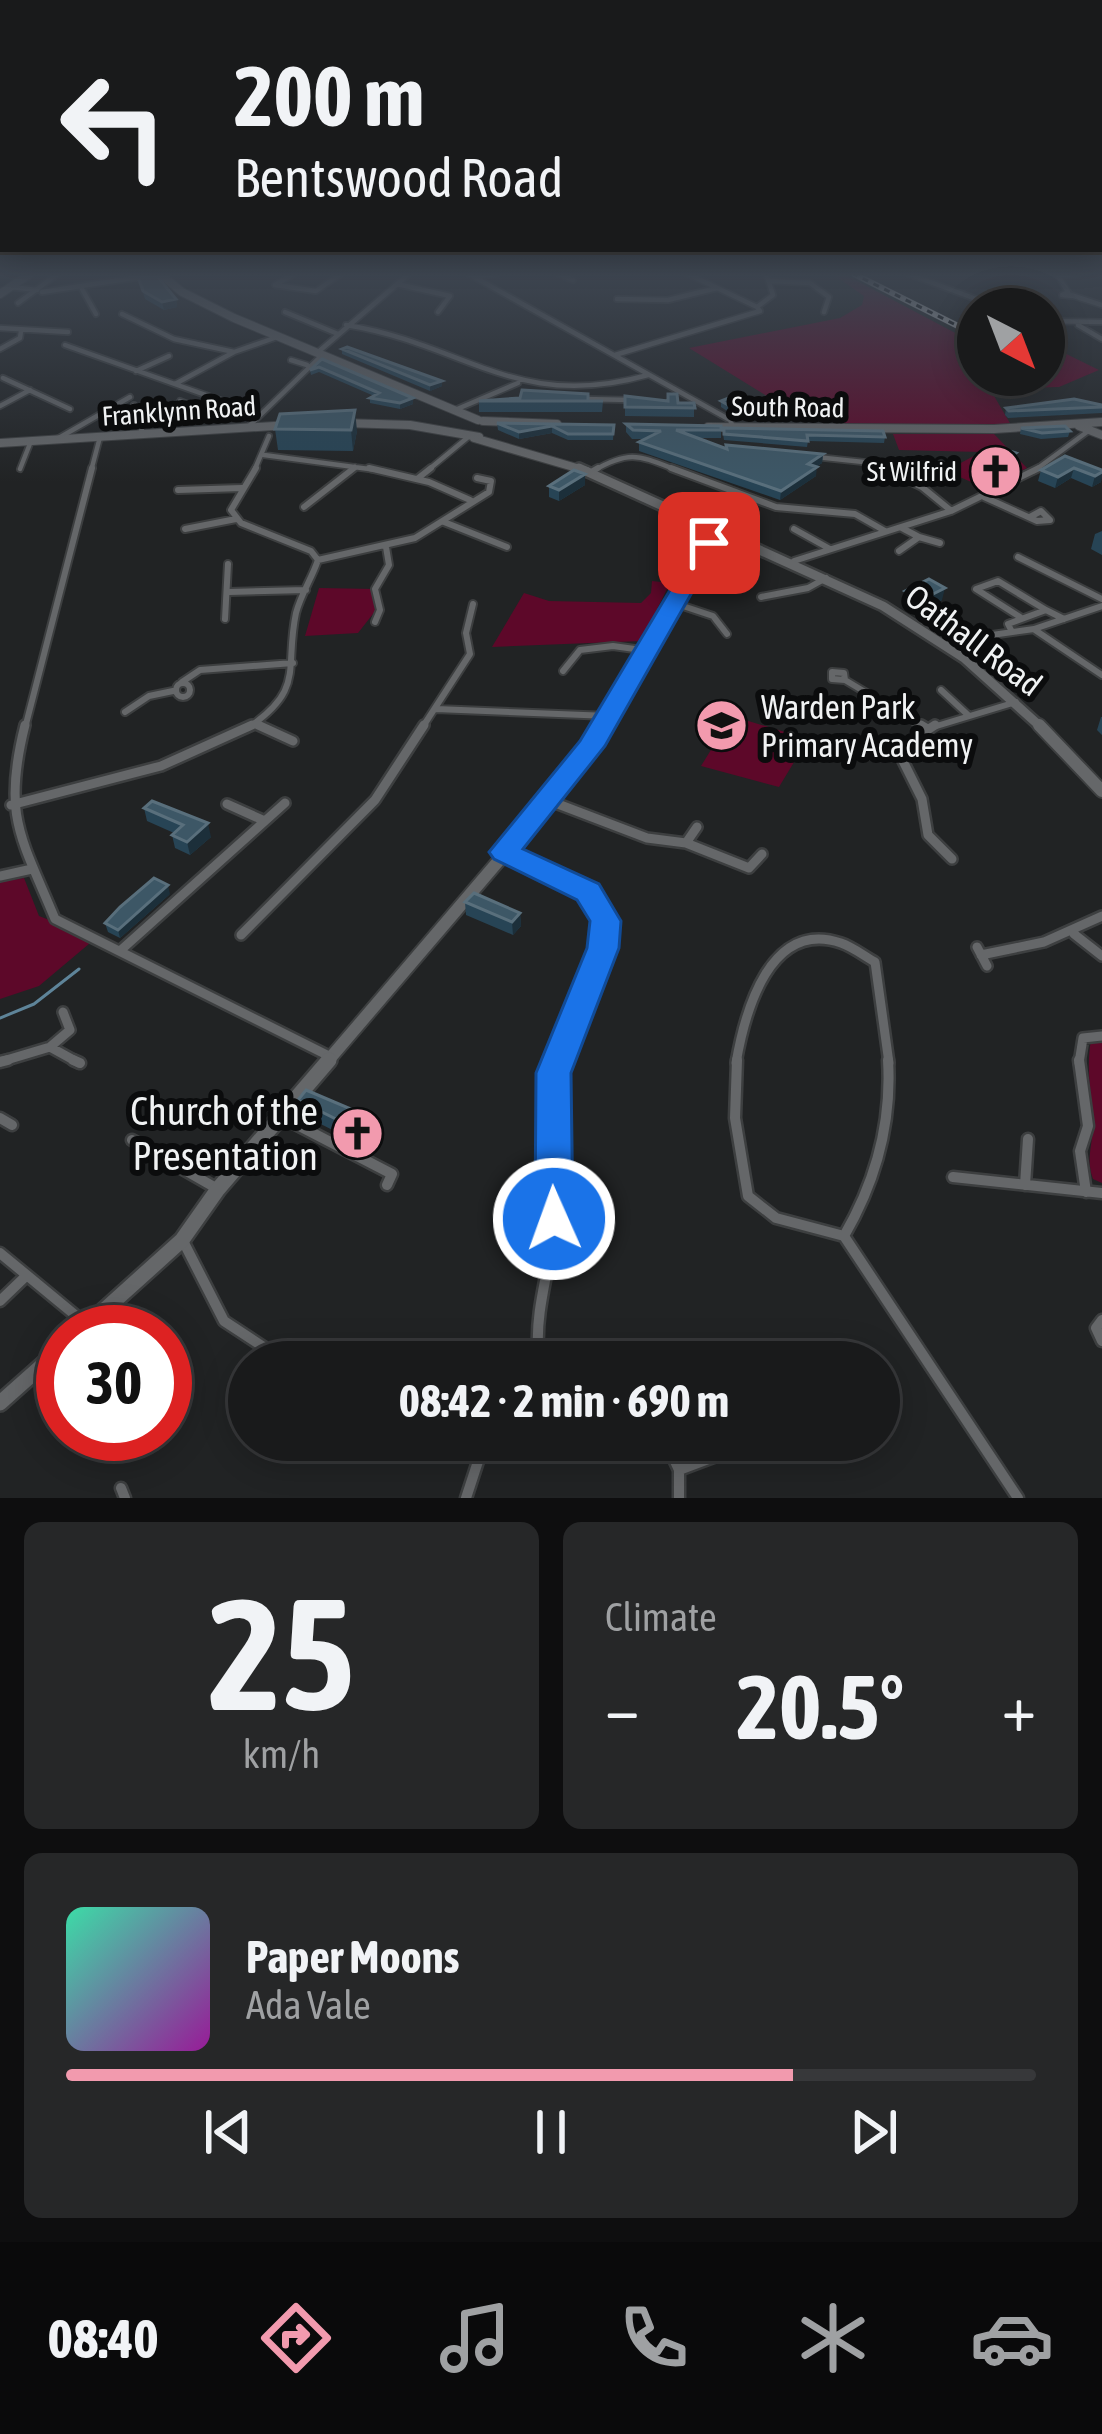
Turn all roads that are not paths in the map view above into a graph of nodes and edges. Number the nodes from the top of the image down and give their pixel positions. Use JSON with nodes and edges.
{"nodes":[{"id":1,"x":193,"y":343,"type":"edge"},
{"id":2,"x":260,"y":343,"type":"edge"},
{"id":3,"x":290,"y":343,"type":"edge"},
{"id":4,"x":330,"y":343,"type":"edge"},
{"id":5,"x":422,"y":343,"type":"edge"},
{"id":6,"x":591,"y":343,"type":"edge"},
{"id":7,"x":658,"y":343,"type":"edge"},
{"id":8,"x":65,"y":345,"type":"dead end"},
{"id":9,"x":234,"y":352,"type":"junction"},
{"id":10,"x":318,"y":355,"type":"junction"},
{"id":11,"x":170,"y":356,"type":"dead end"},
{"id":12,"x":614,"y":356,"type":"junction"},
{"id":13,"x":291,"y":360,"type":"dead end"},
{"id":14,"x":308,"y":365,"type":"junction"},
{"id":15,"x":134,"y":371,"type":"junction"},
{"id":16,"x":648,"y":375,"type":"junction"},
{"id":17,"x":3,"y":378,"type":"dead end"},
{"id":18,"x":520,"y":382,"type":"junction"},
{"id":19,"x":542,"y":383,"type":"junction"},
{"id":20,"x":174,"y":385,"type":"junction"},
{"id":21,"x":30,"y":390,"type":"junction"},
{"id":22,"x":539,"y":394,"type":"edge"},
{"id":23,"x":684,"y":395,"type":"junction"},
{"id":24,"x":568,"y":399,"type":"edge"},
{"id":25,"x":666,"y":399,"type":"edge"},
{"id":26,"x":644,"y":400,"type":"edge"},
{"id":27,"x":179,"y":401,"type":"dead end"},
{"id":28,"x":0,"y":406,"type":"edge"},
{"id":29,"x":70,"y":409,"type":"dead end"},
{"id":30,"x":259,"y":414,"type":"junction"},
{"id":31,"x":147,"y":415,"type":"junction"},
{"id":32,"x":334,"y":423,"type":"edge"},
{"id":33,"x":292,"y":425,"type":"edge"},
{"id":34,"x":569,"y":425,"type":"edge"},
{"id":35,"x":485,"y":426,"type":"junction"},
{"id":36,"x":248,"y":427,"type":"junction"},
{"id":37,"x":704,"y":427,"type":"edge"},
{"id":38,"x":733,"y":427,"type":"junction"},
{"id":39,"x":452,"y":428,"type":"junction"},
{"id":40,"x":1098,"y":430,"type":"edge"},
{"id":41,"x":140,"y":434,"type":"junction"},
{"id":42,"x":269,"y":436,"type":"dead end"},
{"id":43,"x":100,"y":437,"type":"junction"},
{"id":44,"x":471,"y":438,"type":"junction"},
{"id":45,"x":55,"y":440,"type":"junction"},
{"id":46,"x":31,"y":441,"type":"junction"},
{"id":47,"x":0,"y":443,"type":"edge"},
{"id":48,"x":506,"y":444,"type":"junction"},
{"id":49,"x":264,"y":455,"type":"junction"},
{"id":50,"x":807,"y":456,"type":"edge"},
{"id":51,"x":356,"y":466,"type":"junction"},
{"id":52,"x":20,"y":469,"type":"dead end"},
{"id":53,"x":591,"y":472,"type":"junction"},
{"id":54,"x":477,"y":478,"type":"dead end"},
{"id":55,"x":415,"y":480,"type":"junction"},
{"id":56,"x":243,"y":488,"type":"junction"},
{"id":57,"x":178,"y":490,"type":"dead end"},
{"id":58,"x":982,"y":496,"type":"junction"},
{"id":59,"x":470,"y":500,"type":"junction"},
{"id":60,"x":304,"y":508,"type":"dead end"},
{"id":61,"x":950,"y":510,"type":"junction"},
{"id":62,"x":1030,"y":517,"type":"dead end"},
{"id":63,"x":236,"y":519,"type":"junction"},
{"id":64,"x":442,"y":521,"type":"junction"},
{"id":65,"x":901,"y":527,"type":"junction"},
{"id":66,"x":185,"y":529,"type":"dead end"},
{"id":67,"x":794,"y":529,"type":"dead end"},
{"id":68,"x":725,"y":531,"type":"junction"},
{"id":69,"x":885,"y":531,"type":"junction"},
{"id":70,"x":919,"y":537,"type":"junction"},
{"id":71,"x":940,"y":542,"type":"dead end"},
{"id":72,"x":386,"y":547,"type":"junction"},
{"id":73,"x":507,"y":547,"type":"dead end"},
{"id":74,"x":831,"y":550,"type":"junction"},
{"id":75,"x":899,"y":551,"type":"dead end"},
{"id":76,"x":1018,"y":557,"type":"dead end"},
{"id":77,"x":318,"y":560,"type":"junction"},
{"id":78,"x":794,"y":561,"type":"junction"},
{"id":79,"x":228,"y":564,"type":"dead end"},
{"id":80,"x":827,"y":577,"type":"junction"},
{"id":81,"x":306,"y":590,"type":"junction"},
{"id":82,"x":229,"y":592,"type":"junction"},
{"id":83,"x":761,"y":597,"type":"dead end"},
{"id":84,"x":1102,"y":602,"type":"edge"},
{"id":85,"x":473,"y":604,"type":"dead end"},
{"id":86,"x":677,"y":604,"type":"junction"},
{"id":87,"x":1046,"y":610,"type":"junction"},
{"id":88,"x":1020,"y":617,"type":"junction"},
{"id":89,"x":225,"y":619,"type":"dead end"},
{"id":90,"x":1064,"y":619,"type":"junction"},
{"id":91,"x":375,"y":622,"type":"dead end"},
{"id":92,"x":1034,"y":629,"type":"junction"},
{"id":93,"x":1012,"y":632,"type":"junction"},
{"id":94,"x":727,"y":634,"type":"dead end"},
{"id":95,"x":943,"y":642,"type":"junction"},
{"id":96,"x":649,"y":651,"type":"junction"},
{"id":97,"x":293,"y":663,"type":"junction"},
{"id":98,"x":563,"y":671,"type":"dead end"},
{"id":99,"x":1101,"y":675,"type":"edge"},
{"id":100,"x":844,"y":680,"type":"dead end"},
{"id":101,"x":941,"y":689,"type":"dead end"},
{"id":102,"x":1017,"y":702,"type":"junction"},
{"id":103,"x":436,"y":709,"type":"junction"},
{"id":104,"x":124,"y":712,"type":"dead end"},
{"id":105,"x":611,"y":716,"type":"junction"},
{"id":106,"x":969,"y":716,"type":"junction"},
{"id":107,"x":254,"y":722,"type":"junction"},
{"id":108,"x":926,"y":728,"type":"junction"},
{"id":109,"x":293,"y":741,"type":"dead end"},
{"id":110,"x":1102,"y":791,"type":"edge"},
{"id":111,"x":549,"y":801,"type":"junction"},
{"id":112,"x":285,"y":803,"type":"dead end"},
{"id":113,"x":226,"y":804,"type":"dead end"},
{"id":114,"x":11,"y":805,"type":"junction"},
{"id":115,"x":265,"y":821,"type":"junction"},
{"id":116,"x":697,"y":827,"type":"dead end"},
{"id":117,"x":686,"y":843,"type":"junction"},
{"id":118,"x":504,"y":852,"type":"junction"},
{"id":119,"x":762,"y":854,"type":"dead end"},
{"id":120,"x":952,"y":859,"type":"dead end"},
{"id":121,"x":32,"y":869,"type":"junction"},
{"id":122,"x":0,"y":876,"type":"edge"},
{"id":123,"x":1102,"y":916,"type":"edge"},
{"id":124,"x":1074,"y":934,"type":"junction"},
{"id":125,"x":241,"y":935,"type":"dead end"},
{"id":126,"x":121,"y":950,"type":"junction"},
{"id":127,"x":1102,"y":956,"type":"edge"},
{"id":128,"x":987,"y":966,"type":"dead end"},
{"id":129,"x":63,"y":1012,"type":"dead end"},
{"id":130,"x":1102,"y":1036,"type":"edge"},
{"id":131,"x":50,"y":1047,"type":"junction"},
{"id":132,"x":332,"y":1058,"type":"junction"},
{"id":133,"x":0,"y":1062,"type":"edge"},
{"id":134,"x":80,"y":1063,"type":"dead end"},
{"id":135,"x":281,"y":1116,"type":"junction"},
{"id":136,"x":1028,"y":1138,"type":"dead end"},
{"id":137,"x":132,"y":1140,"type":"dead end"},
{"id":138,"x":394,"y":1177,"type":"dead end"},
{"id":139,"x":953,"y":1177,"type":"dead end"},
{"id":140,"x":1024,"y":1185,"type":"junction"},
{"id":141,"x":218,"y":1189,"type":"junction"},
{"id":142,"x":1086,"y":1192,"type":"junction"},
{"id":143,"x":1102,"y":1193,"type":"edge"},
{"id":144,"x":844,"y":1236,"type":"junction"},
{"id":145,"x":182,"y":1240,"type":"junction"},
{"id":146,"x":0,"y":1253,"type":"edge"},
{"id":147,"x":26,"y":1276,"type":"junction"},
{"id":148,"x":0,"y":1301,"type":"edge"},
{"id":149,"x":57,"y":1305,"type":"edge"},
{"id":150,"x":110,"y":1305,"type":"edge"},
{"id":151,"x":1102,"y":1320,"type":"edge"},
{"id":152,"x":255,"y":1341,"type":"edge"},
{"id":153,"x":537,"y":1341,"type":"edge"},
{"id":154,"x":1102,"y":1341,"type":"edge"},
{"id":155,"x":36,"y":1371,"type":"edge"},
{"id":156,"x":0,"y":1403,"type":"edge"},
{"id":157,"x":478,"y":1461,"type":"edge"},
{"id":158,"x":675,"y":1461,"type":"edge"},
{"id":159,"x":703,"y":1461,"type":"edge"},
{"id":160,"x":679,"y":1470,"type":"junction"},
{"id":161,"x":466,"y":1498,"type":"edge"},
{"id":162,"x":679,"y":1498,"type":"edge"},
{"id":163,"x":1018,"y":1498,"type":"edge"}],
"edges":[{"from":1,"to":9,"type":"street"},
{"from":2,"to":9,"type":"street"},
{"from":3,"to":10,"type":"main road"},
{"from":4,"to":10,"type":"street"},
{"from":5,"to":18,"type":"street"},
{"from":6,"to":12,"type":"street"},
{"from":7,"to":12,"type":"street"},
{"from":8,"to":15,"type":"street"},
{"from":9,"to":20,"type":"street"},
{"from":10,"to":14,"type":"street"},
{"from":10,"to":39,"type":"main road"},
{"from":11,"to":15,"type":"street"},
{"from":12,"to":16,"type":"street"},
{"from":13,"to":14,"type":"street"},
{"from":14,"to":30,"type":"street"},
{"from":15,"to":20,"type":"street"},
{"from":16,"to":19,"type":"street"},
{"from":16,"to":23,"type":"street"},
{"from":17,"to":21,"type":"street"},
{"from":18,"to":19,"type":"street"},
{"from":18,"to":39,"type":"street"},
{"from":19,"to":22,"type":"street"},
{"from":20,"to":30,"type":"street"},
{"from":21,"to":28,"type":"street"},
{"from":21,"to":29,"type":"street"},
{"from":23,"to":25,"type":"street"},
{"from":23,"to":38,"type":"street"},
{"from":24,"to":26,"type":"street"},
{"from":27,"to":31,"type":"street"},
{"from":30,"to":36,"type":"street"},
{"from":31,"to":41,"type":"street"},
{"from":31,"to":45,"type":"street"},
{"from":32,"to":39,"type":"main road"},
{"from":33,"to":36,"type":"main road","name":"Franklynn Road"},
{"from":34,"to":35,"type":"main road"},
{"from":35,"to":39,"type":"main road"},
{"from":35,"to":44,"type":"main road"},
{"from":35,"to":48,"type":"main road"},
{"from":36,"to":41,"type":"main road","name":"Franklynn Road"},
{"from":37,"to":38,"type":"main road","name":"South Road"},
{"from":38,"to":40,"type":"main road","name":"South Road"},
{"from":39,"to":44,"type":"main road"},
{"from":39,"to":55,"type":"street"},
{"from":40,"to":58,"type":"street"},
{"from":41,"to":43,"type":"main road","name":"Franklynn Road"},
{"from":42,"to":49,"type":"street"},
{"from":43,"to":45,"type":"main road","name":"Franklynn Road"},
{"from":43,"to":114,"type":"street"},
{"from":44,"to":48,"type":"main road"},
{"from":45,"to":46,"type":"main road","name":"Franklynn Road"},
{"from":46,"to":47,"type":"main road","name":"Franklynn Road"},
{"from":46,"to":52,"type":"street"},
{"from":48,"to":53,"type":"main road","name":"Oathall Road"},
{"from":49,"to":51,"type":"street"},
{"from":49,"to":56,"type":"street"},
{"from":50,"to":61,"type":"street"},
{"from":51,"to":55,"type":"street"},
{"from":51,"to":60,"type":"street"},
{"from":53,"to":68,"type":"main road","name":"Oathall Road"},
{"from":53,"to":69,"type":"street"},
{"from":54,"to":59,"type":"street"},
{"from":55,"to":59,"type":"street"},
{"from":56,"to":57,"type":"street"},
{"from":56,"to":63,"type":"street"},
{"from":58,"to":61,"type":"street"},
{"from":58,"to":62,"type":"street"},
{"from":59,"to":64,"type":"street"},
{"from":61,"to":65,"type":"street"},
{"from":63,"to":66,"type":"street"},
{"from":63,"to":77,"type":"street"},
{"from":64,"to":72,"type":"street"},
{"from":64,"to":73,"type":"street"},
{"from":65,"to":69,"type":"street"},
{"from":65,"to":70,"type":"street"},
{"from":67,"to":74,"type":"street"},
{"from":68,"to":78,"type":"main road","name":"Oathall Road"},
{"from":68,"to":86,"type":"main road"},
{"from":69,"to":74,"type":"street"},
{"from":70,"to":71,"type":"street"},
{"from":70,"to":75,"type":"street"},
{"from":72,"to":77,"type":"street"},
{"from":72,"to":91,"type":"street"},
{"from":74,"to":78,"type":"street"},
{"from":76,"to":84,"type":"street"},
{"from":77,"to":81,"type":"street"},
{"from":78,"to":80,"type":"main road","name":"Oathall Road"},
{"from":79,"to":82,"type":"street"},
{"from":80,"to":83,"type":"street"},
{"from":80,"to":95,"type":"main road","name":"Oathall Road"},
{"from":81,"to":82,"type":"street"},
{"from":81,"to":97,"type":"street"},
{"from":82,"to":89,"type":"street"},
{"from":84,"to":90,"type":"street"},
{"from":85,"to":103,"type":"street"},
{"from":86,"to":94,"type":"street"},
{"from":86,"to":96,"type":"main road"},
{"from":87,"to":88,"type":"street"},
{"from":87,"to":88,"type":"street"},
{"from":87,"to":90,"type":"street"},
{"from":88,"to":93,"type":"street"},
{"from":90,"to":92,"type":"street"},
{"from":92,"to":93,"type":"street"},
{"from":92,"to":99,"type":"street"},
{"from":93,"to":95,"type":"street"},
{"from":95,"to":102,"type":"main road","name":"Oathall Road"},
{"from":96,"to":98,"type":"street"},
{"from":96,"to":105,"type":"main road"},
{"from":97,"to":104,"type":"street"},
{"from":97,"to":107,"type":"street"},
{"from":100,"to":108,"type":"street"},
{"from":101,"to":106,"type":"street"},
{"from":102,"to":106,"type":"street"},
{"from":102,"to":110,"type":"main road","name":"Oathall Road"},
{"from":103,"to":105,"type":"street"},
{"from":103,"to":125,"type":"street"},
{"from":105,"to":111,"type":"main road"},
{"from":106,"to":108,"type":"street"},
{"from":107,"to":109,"type":"street"},
{"from":107,"to":114,"type":"street"},
{"from":108,"to":120,"type":"street"},
{"from":111,"to":117,"type":"street"},
{"from":111,"to":118,"type":"main road"},
{"from":112,"to":115,"type":"street"},
{"from":113,"to":115,"type":"street"},
{"from":114,"to":121,"type":"street"},
{"from":115,"to":126,"type":"street"},
{"from":116,"to":117,"type":"street"},
{"from":117,"to":119,"type":"street"},
{"from":118,"to":132,"type":"main road"},
{"from":118,"to":153,"type":"street"},
{"from":121,"to":122,"type":"street"},
{"from":121,"to":126,"type":"street"},
{"from":123,"to":124,"type":"street"},
{"from":124,"to":127,"type":"street"},
{"from":124,"to":128,"type":"street"},
{"from":126,"to":132,"type":"street"},
{"from":129,"to":131,"type":"street"},
{"from":130,"to":142,"type":"street"},
{"from":131,"to":133,"type":"street"},
{"from":131,"to":134,"type":"street"},
{"from":132,"to":135,"type":"main road"},
{"from":135,"to":138,"type":"street"},
{"from":135,"to":141,"type":"main road"},
{"from":136,"to":140,"type":"street"},
{"from":137,"to":141,"type":"street"},
{"from":139,"to":140,"type":"street"},
{"from":140,"to":142,"type":"street"},
{"from":141,"to":145,"type":"main road"},
{"from":142,"to":143,"type":"street"},
{"from":144,"to":144,"type":"street"},
{"from":144,"to":163,"type":"street"},
{"from":145,"to":150,"type":"main road"},
{"from":145,"to":152,"type":"street"},
{"from":146,"to":147,"type":"street"},
{"from":147,"to":148,"type":"street"},
{"from":147,"to":149,"type":"street"},
{"from":151,"to":154,"type":"street"},
{"from":155,"to":156,"type":"main road"},
{"from":157,"to":161,"type":"street"},
{"from":158,"to":160,"type":"street"},
{"from":159,"to":160,"type":"street"},
{"from":160,"to":162,"type":"street"}]}
